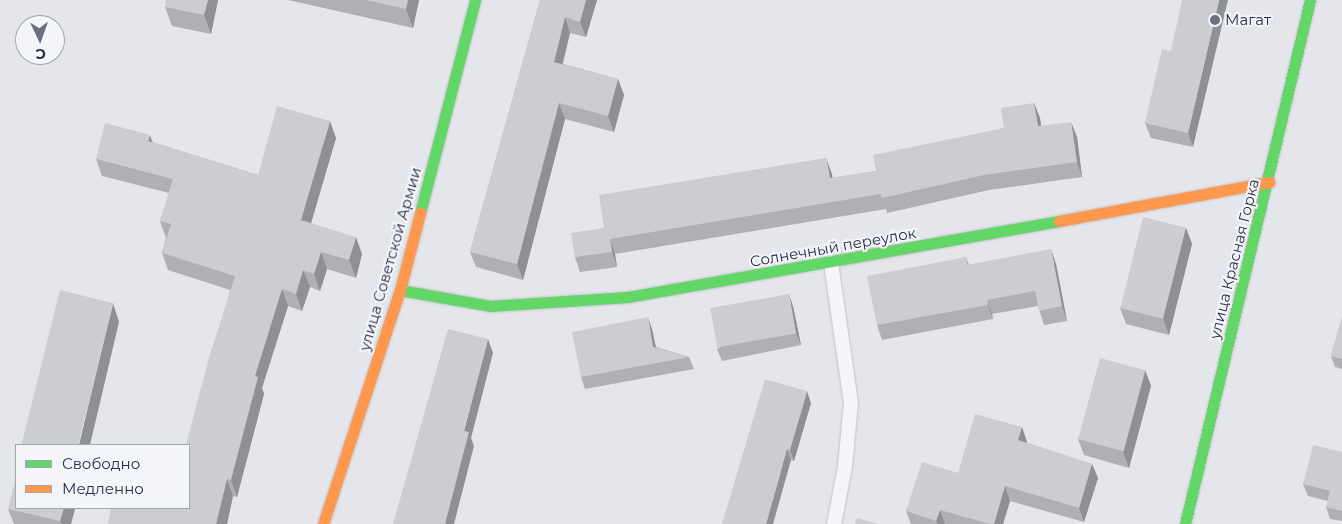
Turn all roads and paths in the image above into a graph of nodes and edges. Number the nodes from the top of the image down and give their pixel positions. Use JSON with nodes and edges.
{"nodes":[{"id":1,"x":475,"y":0,"type":"edge"},
{"id":2,"x":1310,"y":0,"type":"edge"},
{"id":3,"x":1269,"y":182,"type":"junction"},
{"id":4,"x":832,"y":264,"type":"junction"},
{"id":5,"x":400,"y":290,"type":"junction"},
{"id":6,"x":323,"y":524,"type":"edge"},
{"id":7,"x":834,"y":524,"type":"edge"},
{"id":8,"x":1185,"y":524,"type":"edge"}],
"edges":[{"from":1,"to":5,"type":"street","name":"улица Советской Армии"},
{"from":2,"to":3,"type":"street","name":"улица Красная Горка"},
{"from":3,"to":4,"type":"street","name":"Солнечный переулок"},
{"from":3,"to":8,"type":"street","name":"улица Красная Горка"},
{"from":4,"to":5,"type":"street","name":"Солнечный переулок"},
{"from":4,"to":7,"type":"lane"},
{"from":5,"to":6,"type":"street","name":"улица Советской Армии"}]}
